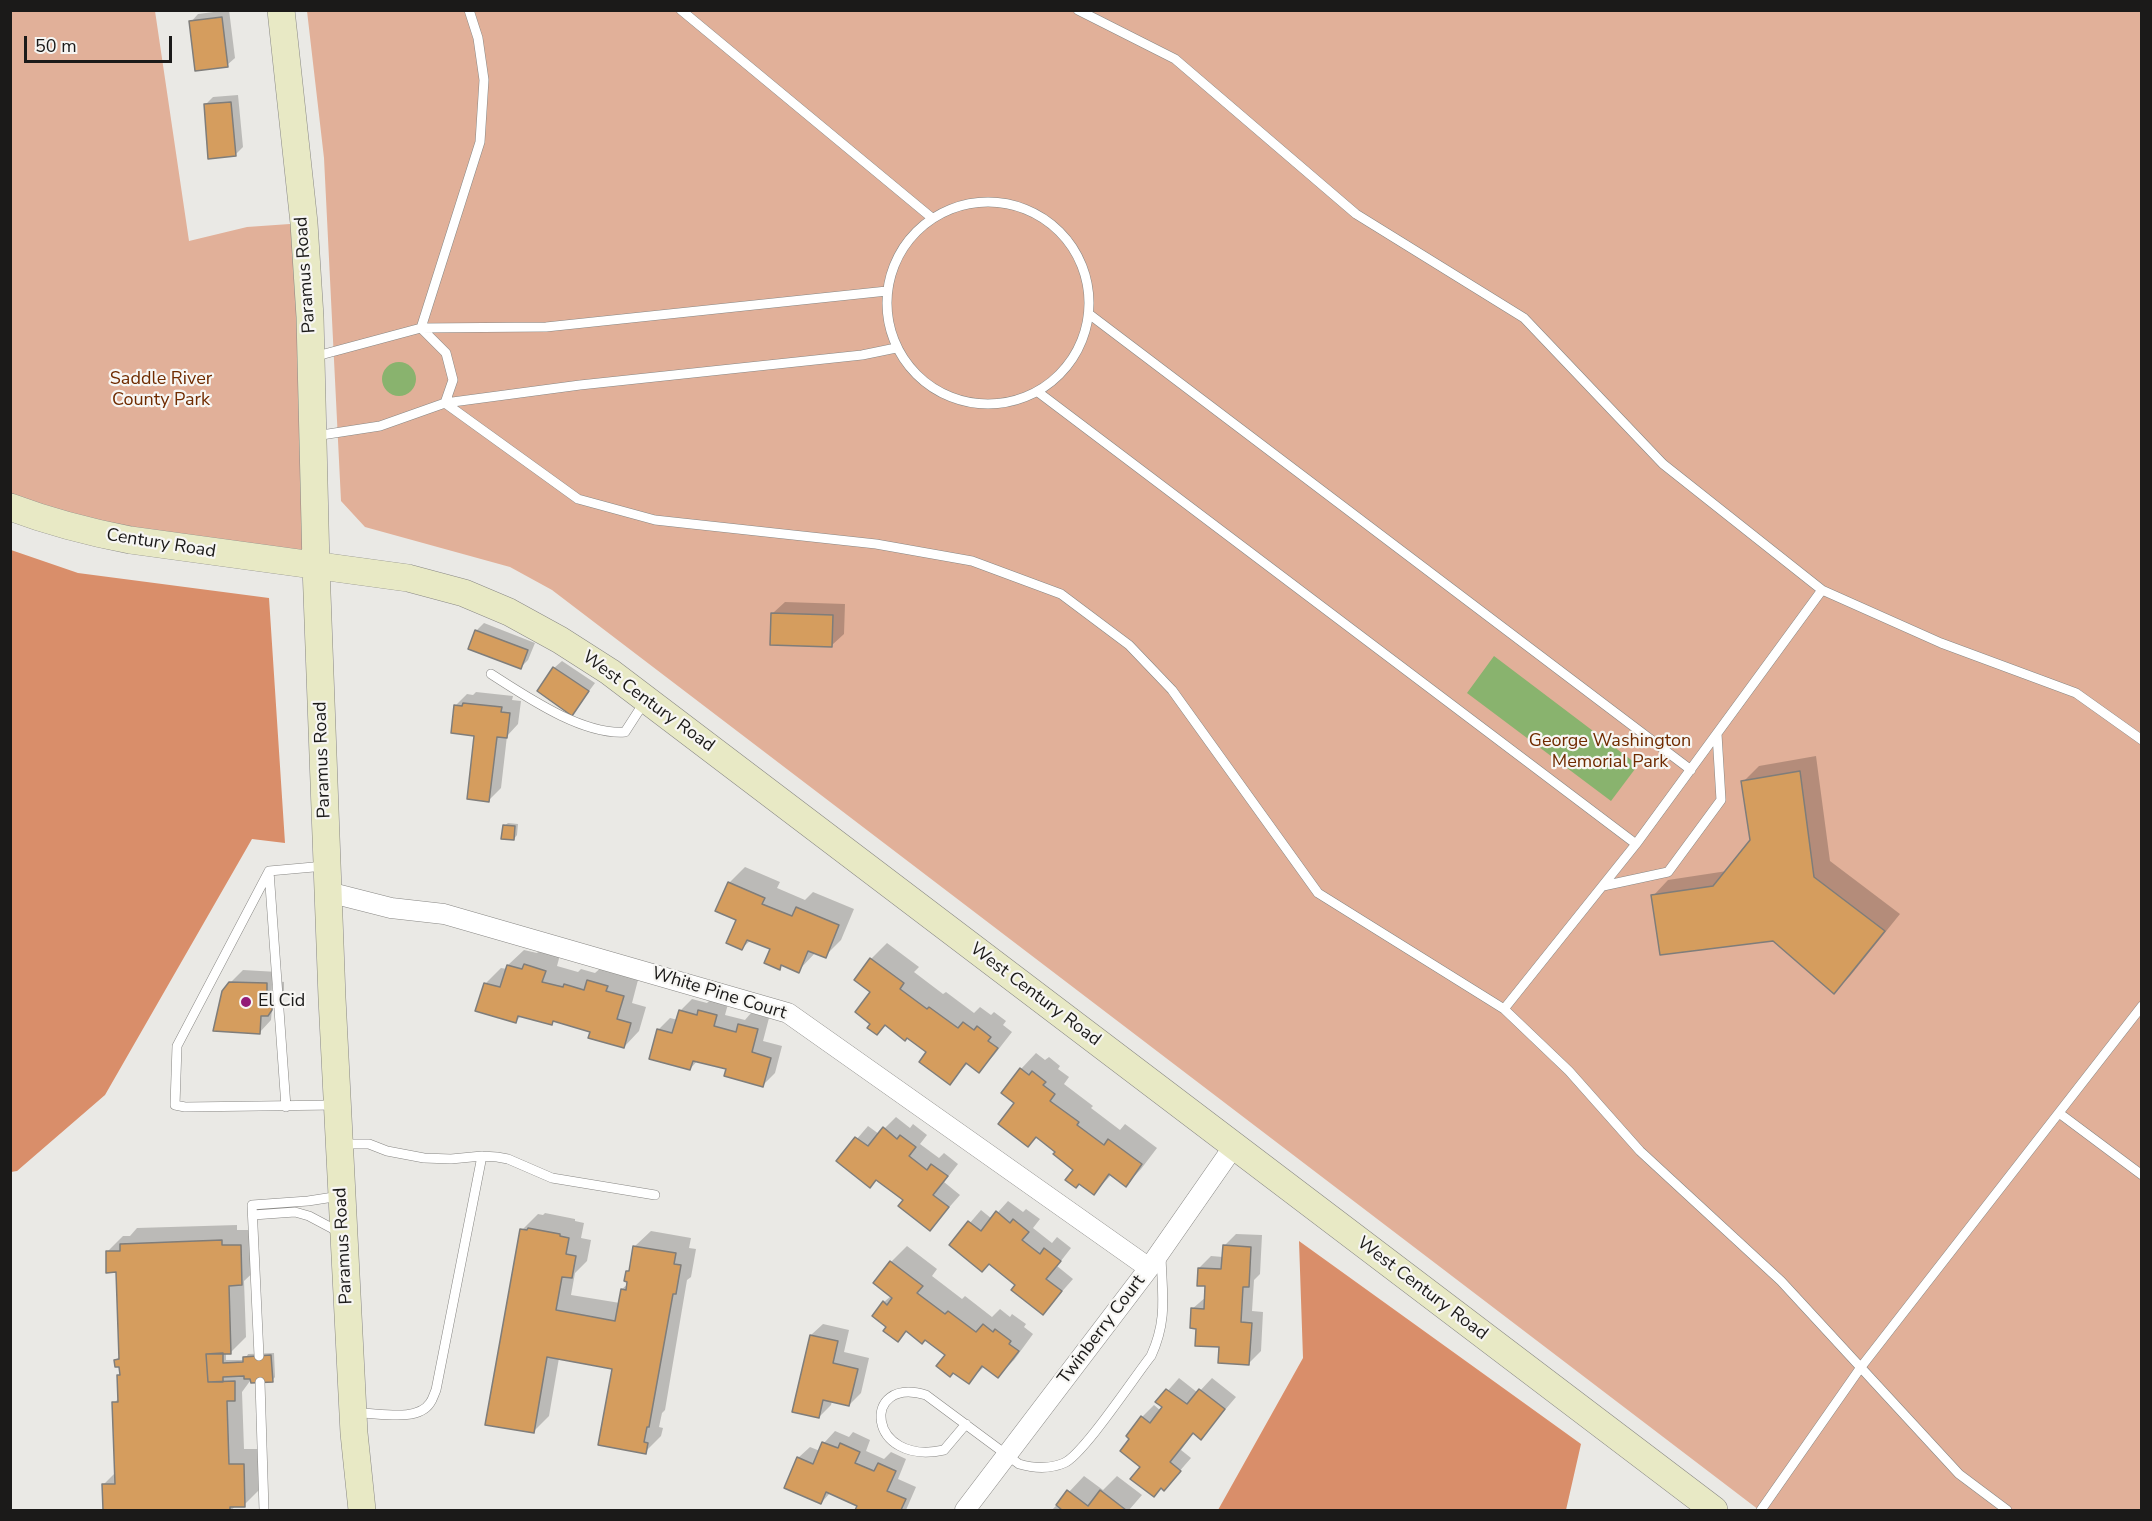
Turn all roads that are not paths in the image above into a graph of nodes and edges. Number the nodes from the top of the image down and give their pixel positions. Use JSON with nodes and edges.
{"nodes":[{"id":1,"x":281,"y":10,"type":"edge"},
{"id":2,"x":469,"y":10,"type":"edge"},
{"id":3,"x":681,"y":10,"type":"edge"},
{"id":4,"x":1077,"y":10,"type":"edge"},
{"id":5,"x":932,"y":218,"type":"junction"},
{"id":6,"x":887,"y":291,"type":"junction"},
{"id":7,"x":1089,"y":314,"type":"junction"},
{"id":8,"x":422,"y":328,"type":"junction"},
{"id":9,"x":896,"y":348,"type":"junction"},
{"id":10,"x":311,"y":358,"type":"junction"},
{"id":11,"x":1038,"y":392,"type":"junction"},
{"id":12,"x":444,"y":404,"type":"junction"},
{"id":13,"x":313,"y":436,"type":"junction"},
{"id":14,"x":10,"y":507,"type":"edge"},
{"id":15,"x":316,"y":567,"type":"junction"},
{"id":16,"x":1822,"y":590,"type":"junction"},
{"id":17,"x":491,"y":674,"type":"dead end"},
{"id":18,"x":646,"y":699,"type":"junction"},
{"id":19,"x":1717,"y":734,"type":"junction"},
{"id":20,"x":2142,"y":740,"type":"edge"},
{"id":21,"x":1691,"y":770,"type":"junction"},
{"id":22,"x":1636,"y":844,"type":"junction"},
{"id":23,"x":269,"y":871,"type":"junction"},
{"id":24,"x":328,"y":879,"type":"junction"},
{"id":25,"x":1603,"y":886,"type":"junction"},
{"id":26,"x":2142,"y":1006,"type":"edge"},
{"id":27,"x":1504,"y":1009,"type":"junction"},
{"id":28,"x":338,"y":1105,"type":"junction"},
{"id":29,"x":286,"y":1107,"type":"junction"},
{"id":30,"x":2059,"y":1113,"type":"junction"},
{"id":31,"x":339,"y":1144,"type":"junction"},
{"id":32,"x":1234,"y":1146,"type":"junction"},
{"id":33,"x":482,"y":1156,"type":"junction"},
{"id":34,"x":2142,"y":1175,"type":"edge"},
{"id":35,"x":655,"y":1195,"type":"dead end"},
{"id":36,"x":342,"y":1196,"type":"junction"},
{"id":37,"x":253,"y":1215,"type":"junction"},
{"id":38,"x":344,"y":1235,"type":"junction"},
{"id":39,"x":1161,"y":1251,"type":"junction"},
{"id":40,"x":1149,"y":1268,"type":"junction"},
{"id":41,"x":259,"y":1356,"type":"dead end"},
{"id":42,"x":1861,"y":1367,"type":"junction"},
{"id":43,"x":260,"y":1382,"type":"dead end"},
{"id":44,"x":353,"y":1413,"type":"junction"},
{"id":45,"x":966,"y":1424,"type":"junction"},
{"id":46,"x":1007,"y":1455,"type":"junction"},
{"id":47,"x":264,"y":1510,"type":"edge"},
{"id":48,"x":362,"y":1510,"type":"edge"},
{"id":49,"x":965,"y":1510,"type":"edge"},
{"id":50,"x":1714,"y":1510,"type":"edge"},
{"id":51,"x":1761,"y":1510,"type":"edge"},
{"id":52,"x":2007,"y":1510,"type":"edge"}],
"edges":[{"from":1,"to":10,"type":"main road","name":"Paramus Road"},
{"from":2,"to":8,"type":"lane"},
{"from":3,"to":5,"type":"lane"},
{"from":4,"to":16,"type":"lane"},
{"from":5,"to":6,"type":"lane"},
{"from":5,"to":7,"type":"lane"},
{"from":6,"to":8,"type":"lane"},
{"from":6,"to":9,"type":"lane"},
{"from":7,"to":11,"type":"lane"},
{"from":7,"to":21,"type":"lane"},
{"from":8,"to":10,"type":"lane"},
{"from":8,"to":12,"type":"lane"},
{"from":9,"to":11,"type":"lane"},
{"from":9,"to":12,"type":"lane"},
{"from":10,"to":13,"type":"main road","name":"Paramus Road"},
{"from":11,"to":22,"type":"lane"},
{"from":12,"to":13,"type":"lane"},
{"from":12,"to":27,"type":"lane"},
{"from":13,"to":15,"type":"main road","name":"Paramus Road"},
{"from":14,"to":15,"type":"main road","name":"Century Road"},
{"from":15,"to":18,"type":"main road","name":"West Century Road"},
{"from":15,"to":24,"type":"main road","name":"Paramus Road"},
{"from":16,"to":19,"type":"lane"},
{"from":16,"to":20,"type":"lane"},
{"from":17,"to":18,"type":"lane"},
{"from":18,"to":32,"type":"main road","name":"West Century Road"},
{"from":19,"to":21,"type":"lane"},
{"from":19,"to":25,"type":"lane"},
{"from":21,"to":22,"type":"lane"},
{"from":22,"to":25,"type":"lane"},
{"from":23,"to":24,"type":"lane"},
{"from":23,"to":29,"type":"lane"},
{"from":23,"to":29,"type":"lane"},
{"from":24,"to":28,"type":"main road","name":"Paramus Road"},
{"from":24,"to":40,"type":"street","name":"White Pine Court"},
{"from":25,"to":27,"type":"lane"},
{"from":26,"to":30,"type":"lane"},
{"from":27,"to":42,"type":"lane"},
{"from":28,"to":29,"type":"lane"},
{"from":28,"to":31,"type":"main road","name":"Paramus Road"},
{"from":30,"to":34,"type":"lane"},
{"from":30,"to":42,"type":"lane"},
{"from":31,"to":33,"type":"lane"},
{"from":31,"to":36,"type":"main road","name":"Paramus Road"},
{"from":32,"to":39,"type":"street","name":"Twinberry Court"},
{"from":32,"to":50,"type":"main road","name":"West Century Road"},
{"from":33,"to":35,"type":"lane"},
{"from":33,"to":44,"type":"lane"},
{"from":36,"to":37,"type":"lane"},
{"from":36,"to":38,"type":"main road","name":"Paramus Road"},
{"from":37,"to":38,"type":"lane"},
{"from":37,"to":41,"type":"lane"},
{"from":38,"to":44,"type":"main road","name":"Paramus Road"},
{"from":39,"to":40,"type":"street","name":"Twinberry Court"},
{"from":39,"to":46,"type":"lane"},
{"from":40,"to":46,"type":"street","name":"Twinberry Court"},
{"from":42,"to":51,"type":"lane"},
{"from":42,"to":52,"type":"lane"},
{"from":43,"to":47,"type":"lane"},
{"from":44,"to":48,"type":"main road","name":"Paramus Road"},
{"from":45,"to":45,"type":"lane"},
{"from":45,"to":46,"type":"lane"},
{"from":46,"to":49,"type":"street","name":"Twinberry Court"}]}
